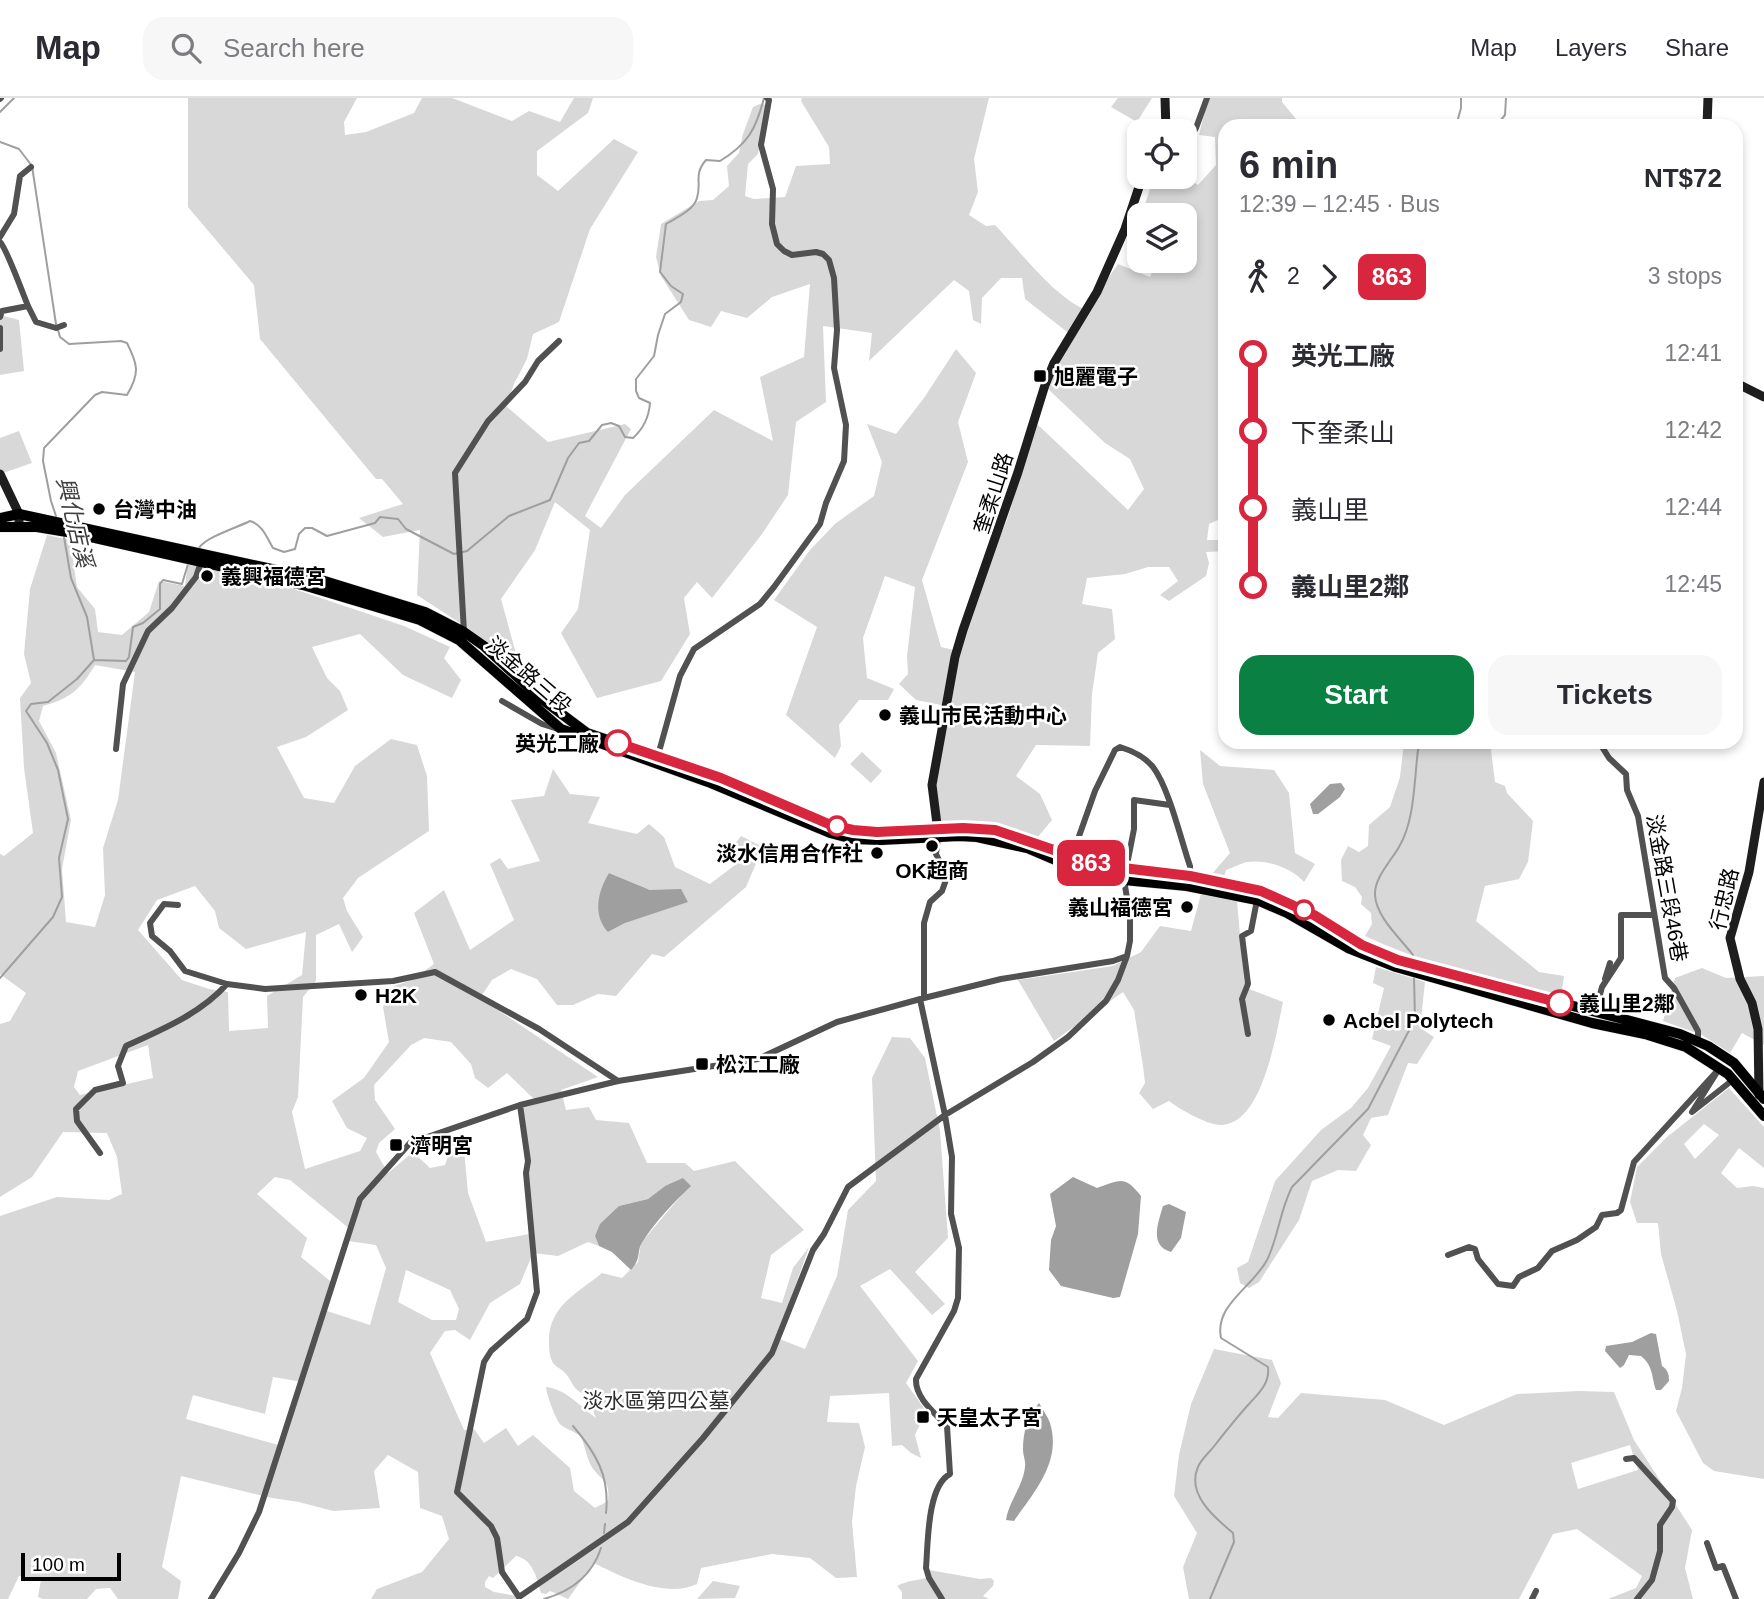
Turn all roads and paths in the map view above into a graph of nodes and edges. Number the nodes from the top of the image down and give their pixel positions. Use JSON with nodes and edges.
{"nodes":[{"id":1,"x":1164,"y":98,"type":"edge"},
{"id":2,"x":1208,"y":98,"type":"edge"},
{"id":3,"x":1708,"y":98,"type":"edge"},
{"id":4,"x":768,"y":99,"type":"edge"},
{"id":5,"x":1165,"y":119,"type":"edge"},
{"id":6,"x":1707,"y":119,"type":"edge"},
{"id":7,"x":1197,"y":126,"type":"edge"},
{"id":8,"x":31,"y":167,"type":"dead end"},
{"id":9,"x":1138,"y":189,"type":"edge"},
{"id":10,"x":0,"y":239,"type":"edge"},
{"id":11,"x":28,"y":306,"type":"junction"},
{"id":12,"x":0,"y":317,"type":"edge"},
{"id":13,"x":64,"y":325,"type":"dead end"},
{"id":14,"x":0,"y":328,"type":"edge"},
{"id":15,"x":559,"y":341,"type":"dead end"},
{"id":16,"x":0,"y":349,"type":"edge"},
{"id":17,"x":1743,"y":386,"type":"edge"},
{"id":18,"x":1764,"y":397,"type":"edge"},
{"id":19,"x":0,"y":474,"type":"edge"},
{"id":20,"x":2,"y":520,"type":"edge"},
{"id":21,"x":19,"y":520,"type":"junction"},
{"id":22,"x":196,"y":556,"type":"junction"},
{"id":23,"x":462,"y":636,"type":"junction"},
{"id":24,"x":502,"y":701,"type":"dead end"},
{"id":25,"x":561,"y":729,"type":"junction"},
{"id":26,"x":587,"y":733,"type":"junction"},
{"id":27,"x":116,"y":749,"type":"dead end"},
{"id":28,"x":1603,"y":749,"type":"edge"},
{"id":29,"x":657,"y":760,"type":"junction"},
{"id":30,"x":1764,"y":782,"type":"edge"},
{"id":31,"x":1170,"y":805,"type":"junction"},
{"id":32,"x":938,"y":833,"type":"junction"},
{"id":33,"x":1072,"y":856,"type":"junction"},
{"id":34,"x":1125,"y":869,"type":"junction"},
{"id":35,"x":1190,"y":876,"type":"junction"},
{"id":36,"x":1124,"y":880,"type":"junction"},
{"id":37,"x":1257,"y":900,"type":"junction"},
{"id":38,"x":178,"y":905,"type":"dead end"},
{"id":39,"x":1654,"y":915,"type":"junction"},
{"id":40,"x":1127,"y":956,"type":"junction"},
{"id":41,"x":1610,"y":962,"type":"dead end"},
{"id":42,"x":1397,"y":964,"type":"junction"},
{"id":43,"x":227,"y":984,"type":"junction"},
{"id":44,"x":1602,"y":987,"type":"junction"},
{"id":45,"x":922,"y":998,"type":"junction"},
{"id":46,"x":1594,"y":1018,"type":"junction"},
{"id":47,"x":1248,"y":1034,"type":"dead end"},
{"id":48,"x":1698,"y":1042,"type":"junction"},
{"id":49,"x":1734,"y":1079,"type":"junction"},
{"id":50,"x":618,"y":1081,"type":"junction"},
{"id":51,"x":1759,"y":1099,"type":"edge"},
{"id":52,"x":520,"y":1105,"type":"junction"},
{"id":53,"x":945,"y":1115,"type":"junction"},
{"id":54,"x":1764,"y":1116,"type":"edge"},
{"id":55,"x":100,"y":1153,"type":"dead end"},
{"id":56,"x":1448,"y":1255,"type":"dead end"},
{"id":57,"x":1626,"y":1459,"type":"dead end"},
{"id":58,"x":1707,"y":1543,"type":"dead end"},
{"id":59,"x":1536,"y":1591,"type":"dead end"},
{"id":60,"x":211,"y":1599,"type":"edge"},
{"id":61,"x":942,"y":1599,"type":"edge"},
{"id":62,"x":1532,"y":1599,"type":"edge"},
{"id":63,"x":1637,"y":1599,"type":"edge"},
{"id":64,"x":1736,"y":1599,"type":"edge"}],
"edges":[{"from":1,"to":5,"type":"street"},
{"from":2,"to":7,"type":"street"},
{"from":3,"to":6,"type":"street"},
{"from":4,"to":29,"type":"street"},
{"from":8,"to":10,"type":"street"},
{"from":9,"to":32,"type":"street","name":"奎柔山路"},
{"from":10,"to":11,"type":"street"},
{"from":11,"to":12,"type":"street"},
{"from":11,"to":13,"type":"street"},
{"from":14,"to":16,"type":"street"},
{"from":15,"to":23,"type":"street"},
{"from":17,"to":18,"type":"street"},
{"from":19,"to":21,"type":"street"},
{"from":20,"to":21,"type":"main road"},
{"from":21,"to":22,"type":"main road","name":"淡金路三段"},
{"from":22,"to":23,"type":"main road","name":"淡金路三段"},
{"from":22,"to":27,"type":"street"},
{"from":23,"to":25,"type":"main road","name":"淡金路三段"},
{"from":23,"to":26,"type":"main road","name":"淡金路三段"},
{"from":24,"to":25,"type":"street"},
{"from":25,"to":26,"type":"street"},
{"from":25,"to":29,"type":"main road","name":"淡金路三段"},
{"from":26,"to":29,"type":"main road","name":"淡金路三段"},
{"from":28,"to":39,"type":"street","name":"淡金路三段46巷"},
{"from":29,"to":32,"type":"main road","name":"淡金路三段"},
{"from":30,"to":51,"type":"street","name":"行忠路"},
{"from":31,"to":33,"type":"street"},
{"from":31,"to":34,"type":"street"},
{"from":31,"to":35,"type":"street"},
{"from":32,"to":33,"type":"main road","name":"淡金路三段"},
{"from":32,"to":36,"type":"main road","name":"淡金路三段"},
{"from":32,"to":45,"type":"street"},
{"from":33,"to":34,"type":"main road","name":"淡金路三段"},
{"from":34,"to":35,"type":"main road","name":"淡金路三段"},
{"from":34,"to":36,"type":"street"},
{"from":35,"to":42,"type":"main road","name":"淡金路三段"},
{"from":36,"to":37,"type":"main road","name":"淡金路三段"},
{"from":36,"to":40,"type":"street"},
{"from":37,"to":42,"type":"main road","name":"淡金路三段"},
{"from":37,"to":47,"type":"street"},
{"from":38,"to":43,"type":"street"},
{"from":39,"to":44,"type":"street"},
{"from":39,"to":48,"type":"street","name":"淡金路三段46巷"},
{"from":40,"to":45,"type":"street"},
{"from":40,"to":53,"type":"street"},
{"from":41,"to":44,"type":"street"},
{"from":42,"to":46,"type":"main road"},
{"from":43,"to":50,"type":"street"},
{"from":43,"to":55,"type":"street"},
{"from":44,"to":46,"type":"street"},
{"from":45,"to":50,"type":"street"},
{"from":45,"to":53,"type":"street"},
{"from":46,"to":48,"type":"main road"},
{"from":46,"to":49,"type":"main road"},
{"from":48,"to":51,"type":"main road"},
{"from":49,"to":51,"type":"main road"},
{"from":49,"to":56,"type":"street"},
{"from":50,"to":52,"type":"street"},
{"from":51,"to":54,"type":"main road"},
{"from":52,"to":53,"type":"street"},
{"from":52,"to":60,"type":"street"},
{"from":53,"to":61,"type":"street"},
{"from":57,"to":63,"type":"street"},
{"from":58,"to":64,"type":"street"},
{"from":59,"to":62,"type":"street"}]}
